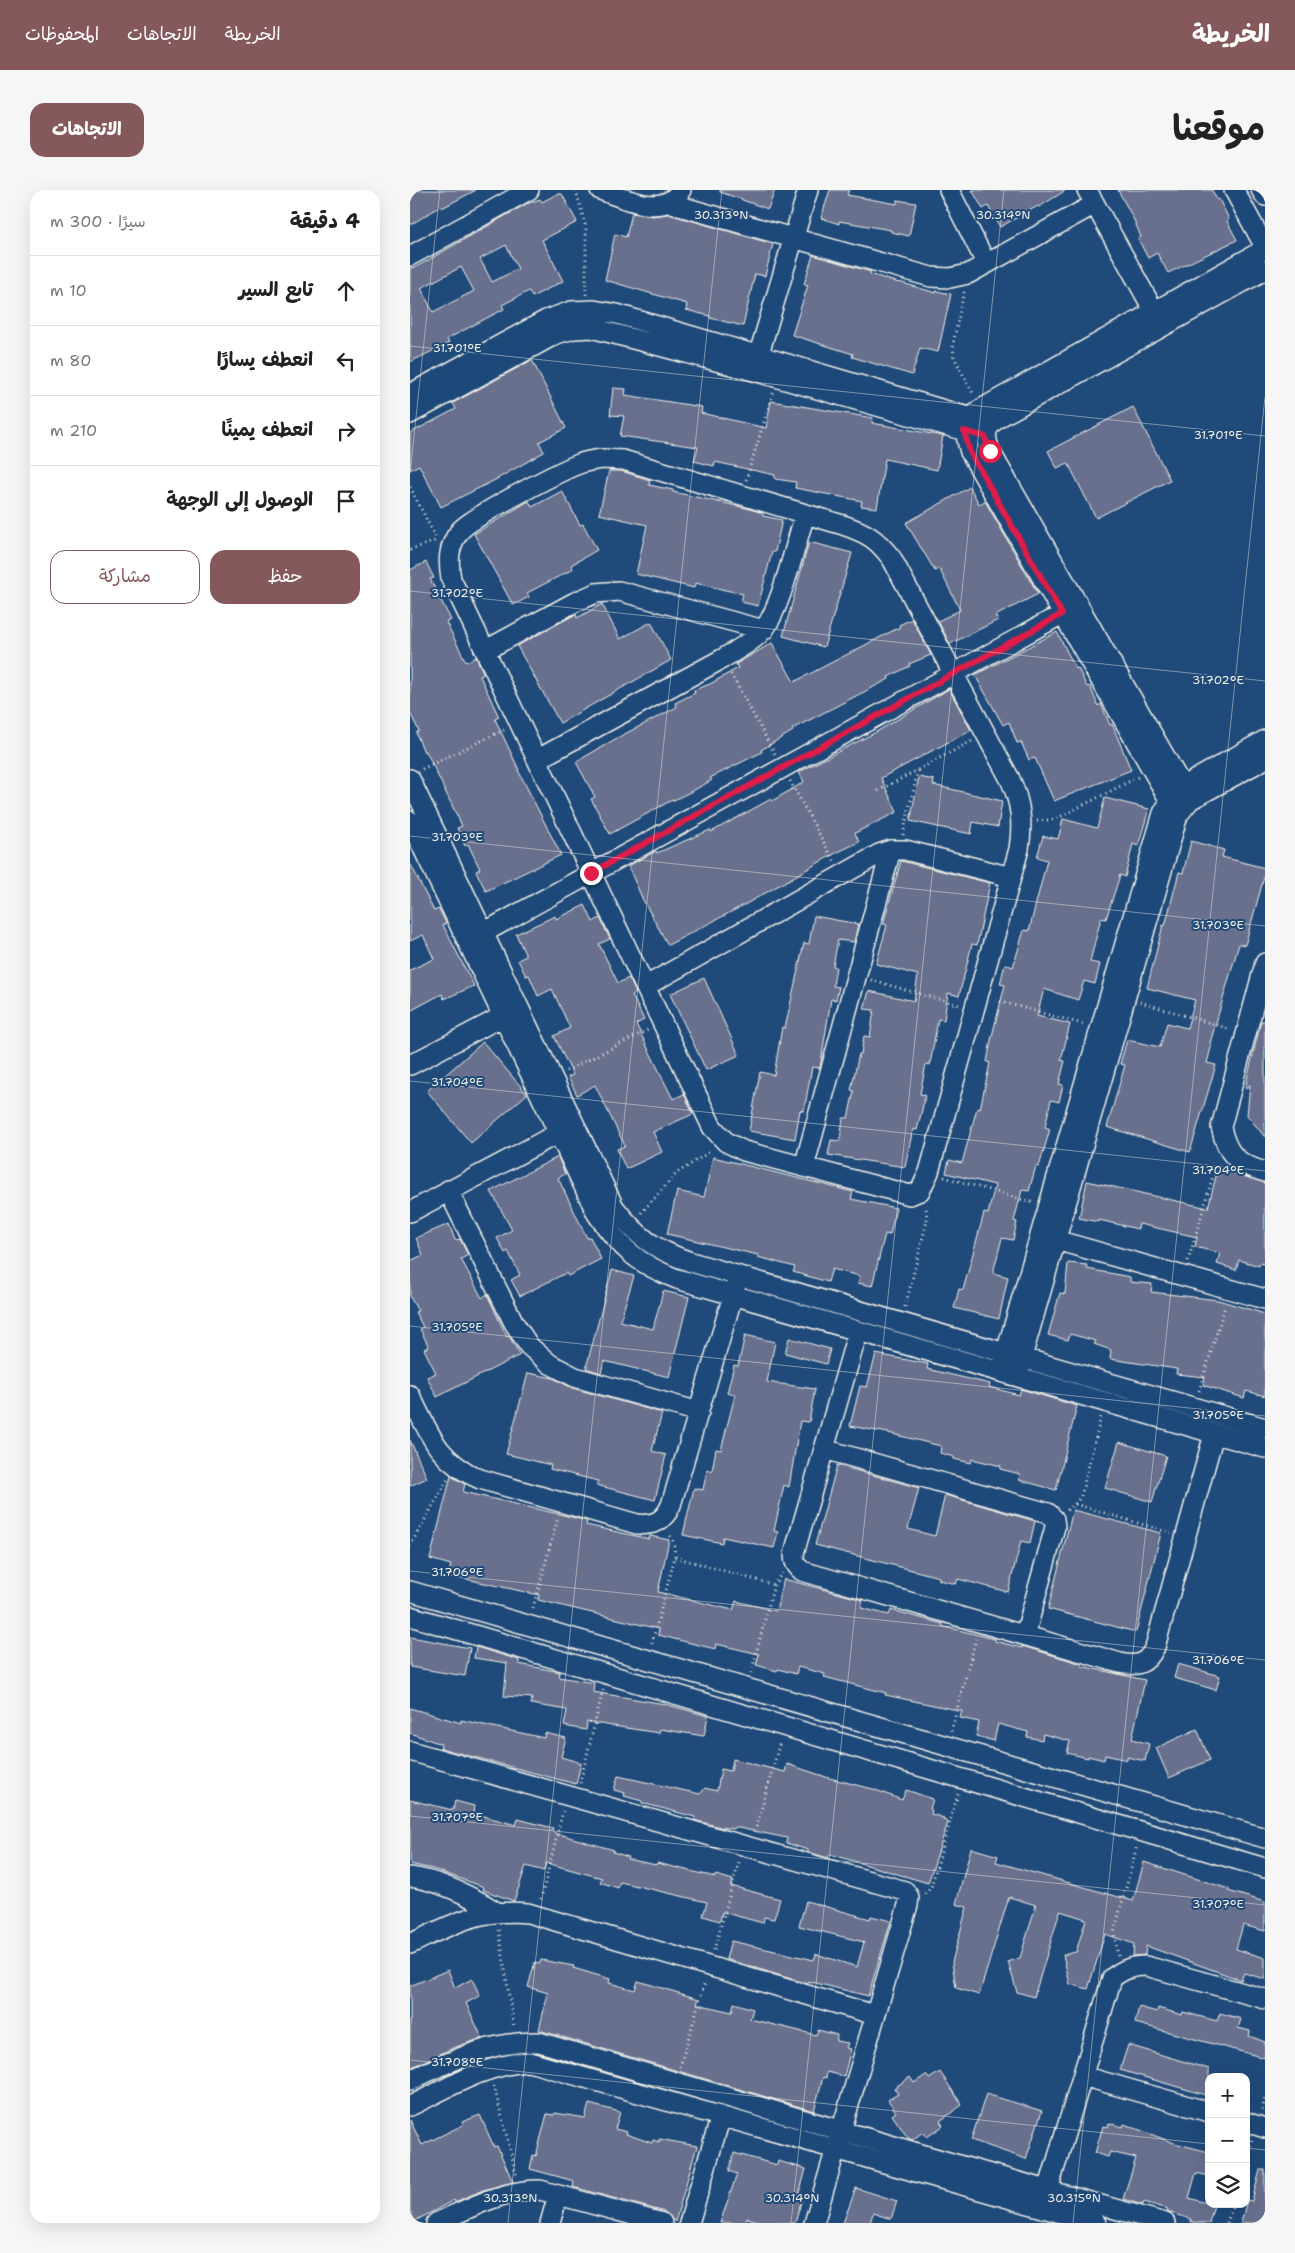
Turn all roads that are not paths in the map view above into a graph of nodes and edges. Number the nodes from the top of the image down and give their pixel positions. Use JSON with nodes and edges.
{"nodes":[{"id":1,"x":529,"y":190,"type":"edge"},
{"id":2,"x":600,"y":190,"type":"edge"},
{"id":3,"x":808,"y":190,"type":"edge"},
{"id":4,"x":949,"y":190,"type":"edge"},
{"id":5,"x":1234,"y":190,"type":"edge"},
{"id":6,"x":1261,"y":190,"type":"edge"},
{"id":7,"x":1265,"y":196,"type":"edge"},
{"id":8,"x":675,"y":197,"type":"edge"},
{"id":9,"x":1091,"y":197,"type":"edge"},
{"id":10,"x":793,"y":239,"type":"junction"},
{"id":11,"x":1265,"y":248,"type":"edge"},
{"id":12,"x":410,"y":256,"type":"edge"},
{"id":13,"x":986,"y":263,"type":"junction"},
{"id":14,"x":1265,"y":270,"type":"edge"},
{"id":15,"x":1154,"y":311,"type":"junction"},
{"id":16,"x":756,"y":363,"type":"junction"},
{"id":17,"x":410,"y":394,"type":"edge"},
{"id":18,"x":410,"y":414,"type":"edge"},
{"id":19,"x":978,"y":424,"type":"junction"},
{"id":20,"x":805,"y":515,"type":"junction"},
{"id":21,"x":1062,"y":614,"type":"junction"},
{"id":22,"x":764,"y":630,"type":"junction"},
{"id":23,"x":486,"y":650,"type":"junction"},
{"id":24,"x":954,"y":674,"type":"junction"},
{"id":25,"x":1265,"y":740,"type":"edge"},
{"id":26,"x":538,"y":759,"type":"junction"},
{"id":27,"x":1265,"y":759,"type":"edge"},
{"id":28,"x":414,"y":775,"type":"edge"},
{"id":29,"x":1180,"y":801,"type":"junction"},
{"id":30,"x":410,"y":821,"type":"edge"},
{"id":31,"x":895,"y":850,"type":"junction"},
{"id":32,"x":592,"y":872,"type":"junction"},
{"id":33,"x":1011,"y":877,"type":"junction"},
{"id":34,"x":483,"y":933,"type":"junction"},
{"id":35,"x":1265,"y":963,"type":"edge"},
{"id":36,"x":646,"y":986,"type":"junction"},
{"id":37,"x":503,"y":1016,"type":"junction"},
{"id":38,"x":410,"y":1065,"type":"edge"},
{"id":39,"x":566,"y":1128,"type":"junction"},
{"id":40,"x":804,"y":1167,"type":"junction"},
{"id":41,"x":1265,"y":1172,"type":"edge"},
{"id":42,"x":448,"y":1190,"type":"junction"},
{"id":43,"x":410,"y":1212,"type":"edge"},
{"id":44,"x":1048,"y":1238,"type":"junction"},
{"id":45,"x":739,"y":1276,"type":"junction"},
{"id":46,"x":733,"y":1295,"type":"junction"},
{"id":47,"x":1265,"y":1299,"type":"edge"},
{"id":48,"x":858,"y":1331,"type":"junction"},
{"id":49,"x":1011,"y":1366,"type":"junction"},
{"id":50,"x":410,"y":1394,"type":"edge"},
{"id":51,"x":699,"y":1412,"type":"junction"},
{"id":52,"x":1265,"y":1428,"type":"edge"},
{"id":53,"x":1214,"y":1434,"type":"junction"},
{"id":54,"x":1265,"y":1448,"type":"edge"},
{"id":55,"x":824,"y":1449,"type":"junction"},
{"id":56,"x":410,"y":1591,"type":"edge"},
{"id":57,"x":410,"y":1616,"type":"edge"},
{"id":58,"x":535,"y":1628,"type":"junction"},
{"id":59,"x":1025,"y":1635,"type":"junction"},
{"id":60,"x":536,"y":1654,"type":"junction"},
{"id":61,"x":678,"y":1669,"type":"junction"},
{"id":62,"x":671,"y":1694,"type":"junction"},
{"id":63,"x":410,"y":1751,"type":"edge"},
{"id":64,"x":1120,"y":1797,"type":"junction"},
{"id":65,"x":1113,"y":1823,"type":"junction"},
{"id":66,"x":1265,"y":1838,"type":"edge"},
{"id":67,"x":1265,"y":1868,"type":"edge"},
{"id":68,"x":410,"y":1877,"type":"edge"},
{"id":69,"x":497,"y":1912,"type":"junction"},
{"id":70,"x":410,"y":1944,"type":"edge"},
{"id":71,"x":1265,"y":1999,"type":"edge"},
{"id":72,"x":875,"y":2015,"type":"junction"},
{"id":73,"x":1083,"y":2076,"type":"junction"},
{"id":74,"x":410,"y":2080,"type":"edge"},
{"id":75,"x":410,"y":2106,"type":"edge"},
{"id":76,"x":1205,"y":2111,"type":"edge"},
{"id":77,"x":721,"y":2116,"type":"junction"},
{"id":78,"x":1250,"y":2123,"type":"edge"},
{"id":79,"x":1265,"y":2128,"type":"edge"},
{"id":80,"x":842,"y":2130,"type":"junction"},
{"id":81,"x":836,"y":2149,"type":"junction"},
{"id":82,"x":558,"y":2195,"type":"junction"},
{"id":83,"x":1044,"y":2207,"type":"edge"},
{"id":84,"x":436,"y":2223,"type":"edge"},
{"id":85,"x":550,"y":2223,"type":"edge"},
{"id":86,"x":662,"y":2223,"type":"edge"},
{"id":87,"x":689,"y":2223,"type":"edge"},
{"id":88,"x":814,"y":2223,"type":"edge"},
{"id":89,"x":1096,"y":2223,"type":"edge"},
{"id":90,"x":1165,"y":2223,"type":"edge"}],
"edges":[{"from":1,"to":12,"type":"street"},
{"from":2,"to":8,"type":"street"},
{"from":3,"to":10,"type":"street"},
{"from":4,"to":13,"type":"street"},
{"from":5,"to":11,"type":"street"},
{"from":6,"to":7,"type":"street"},
{"from":8,"to":10,"type":"street"},
{"from":9,"to":13,"type":"street"},
{"from":9,"to":15,"type":"street"},
{"from":10,"to":13,"type":"street"},
{"from":10,"to":16,"type":"street"},
{"from":11,"to":15,"type":"street"},
{"from":14,"to":19,"type":"street"},
{"from":15,"to":19,"type":"street"},
{"from":16,"to":17,"type":"street"},
{"from":16,"to":18,"type":"street"},
{"from":16,"to":19,"type":"street"},
{"from":16,"to":19,"type":"street"},
{"from":19,"to":21,"type":"street"},
{"from":19,"to":29,"type":"street"},
{"from":20,"to":22,"type":"street"},
{"from":20,"to":23,"type":"street"},
{"from":20,"to":24,"type":"street"},
{"from":21,"to":24,"type":"street"},
{"from":21,"to":29,"type":"street"},
{"from":22,"to":23,"type":"street"},
{"from":22,"to":26,"type":"street"},
{"from":23,"to":26,"type":"street"},
{"from":24,"to":32,"type":"street"},
{"from":24,"to":33,"type":"street"},
{"from":25,"to":29,"type":"street"},
{"from":26,"to":32,"type":"street"},
{"from":27,"to":29,"type":"street"},
{"from":28,"to":34,"type":"street"},
{"from":29,"to":44,"type":"street"},
{"from":29,"to":44,"type":"street"},
{"from":30,"to":37,"type":"street"},
{"from":31,"to":33,"type":"street"},
{"from":31,"to":36,"type":"street"},
{"from":31,"to":40,"type":"street"},
{"from":32,"to":34,"type":"street"},
{"from":32,"to":36,"type":"street"},
{"from":33,"to":40,"type":"street"},
{"from":34,"to":39,"type":"street"},
{"from":35,"to":41,"type":"street"},
{"from":36,"to":40,"type":"street"},
{"from":37,"to":38,"type":"street"},
{"from":37,"to":39,"type":"street"},
{"from":39,"to":42,"type":"street"},
{"from":39,"to":45,"type":"street"},
{"from":39,"to":46,"type":"street"},
{"from":42,"to":43,"type":"street"},
{"from":42,"to":51,"type":"street"},
{"from":44,"to":47,"type":"street"},
{"from":44,"to":49,"type":"street"},
{"from":45,"to":46,"type":"street"},
{"from":45,"to":49,"type":"street"},
{"from":46,"to":48,"type":"street"},
{"from":46,"to":51,"type":"street"},
{"from":48,"to":49,"type":"street"},
{"from":48,"to":55,"type":"street"},
{"from":49,"to":52,"type":"street"},
{"from":49,"to":53,"type":"street"},
{"from":50,"to":51,"type":"street"},
{"from":53,"to":54,"type":"street"},
{"from":53,"to":59,"type":"street"},
{"from":55,"to":59,"type":"street"},
{"from":55,"to":59,"type":"street"},
{"from":56,"to":58,"type":"street"},
{"from":57,"to":60,"type":"street"},
{"from":58,"to":60,"type":"street"},
{"from":58,"to":61,"type":"street"},
{"from":60,"to":62,"type":"street"},
{"from":61,"to":62,"type":"street"},
{"from":61,"to":64,"type":"street"},
{"from":62,"to":65,"type":"street"},
{"from":63,"to":72,"type":"street"},
{"from":64,"to":65,"type":"street"},
{"from":64,"to":66,"type":"street"},
{"from":65,"to":67,"type":"street"},
{"from":68,"to":69,"type":"street"},
{"from":69,"to":70,"type":"street"},
{"from":69,"to":72,"type":"street"},
{"from":71,"to":73,"type":"street"},
{"from":72,"to":80,"type":"street"},
{"from":73,"to":76,"type":"street"},
{"from":73,"to":83,"type":"street"},
{"from":74,"to":80,"type":"street"},
{"from":75,"to":77,"type":"street"},
{"from":77,"to":81,"type":"street"},
{"from":77,"to":87,"type":"street"},
{"from":78,"to":79,"type":"street"},
{"from":80,"to":81,"type":"street"},
{"from":80,"to":83,"type":"street"},
{"from":81,"to":83,"type":"street"},
{"from":81,"to":88,"type":"street"},
{"from":82,"to":84,"type":"street"},
{"from":82,"to":85,"type":"street"},
{"from":82,"to":86,"type":"street"},
{"from":83,"to":89,"type":"street"},
{"from":83,"to":90,"type":"street"}]}
